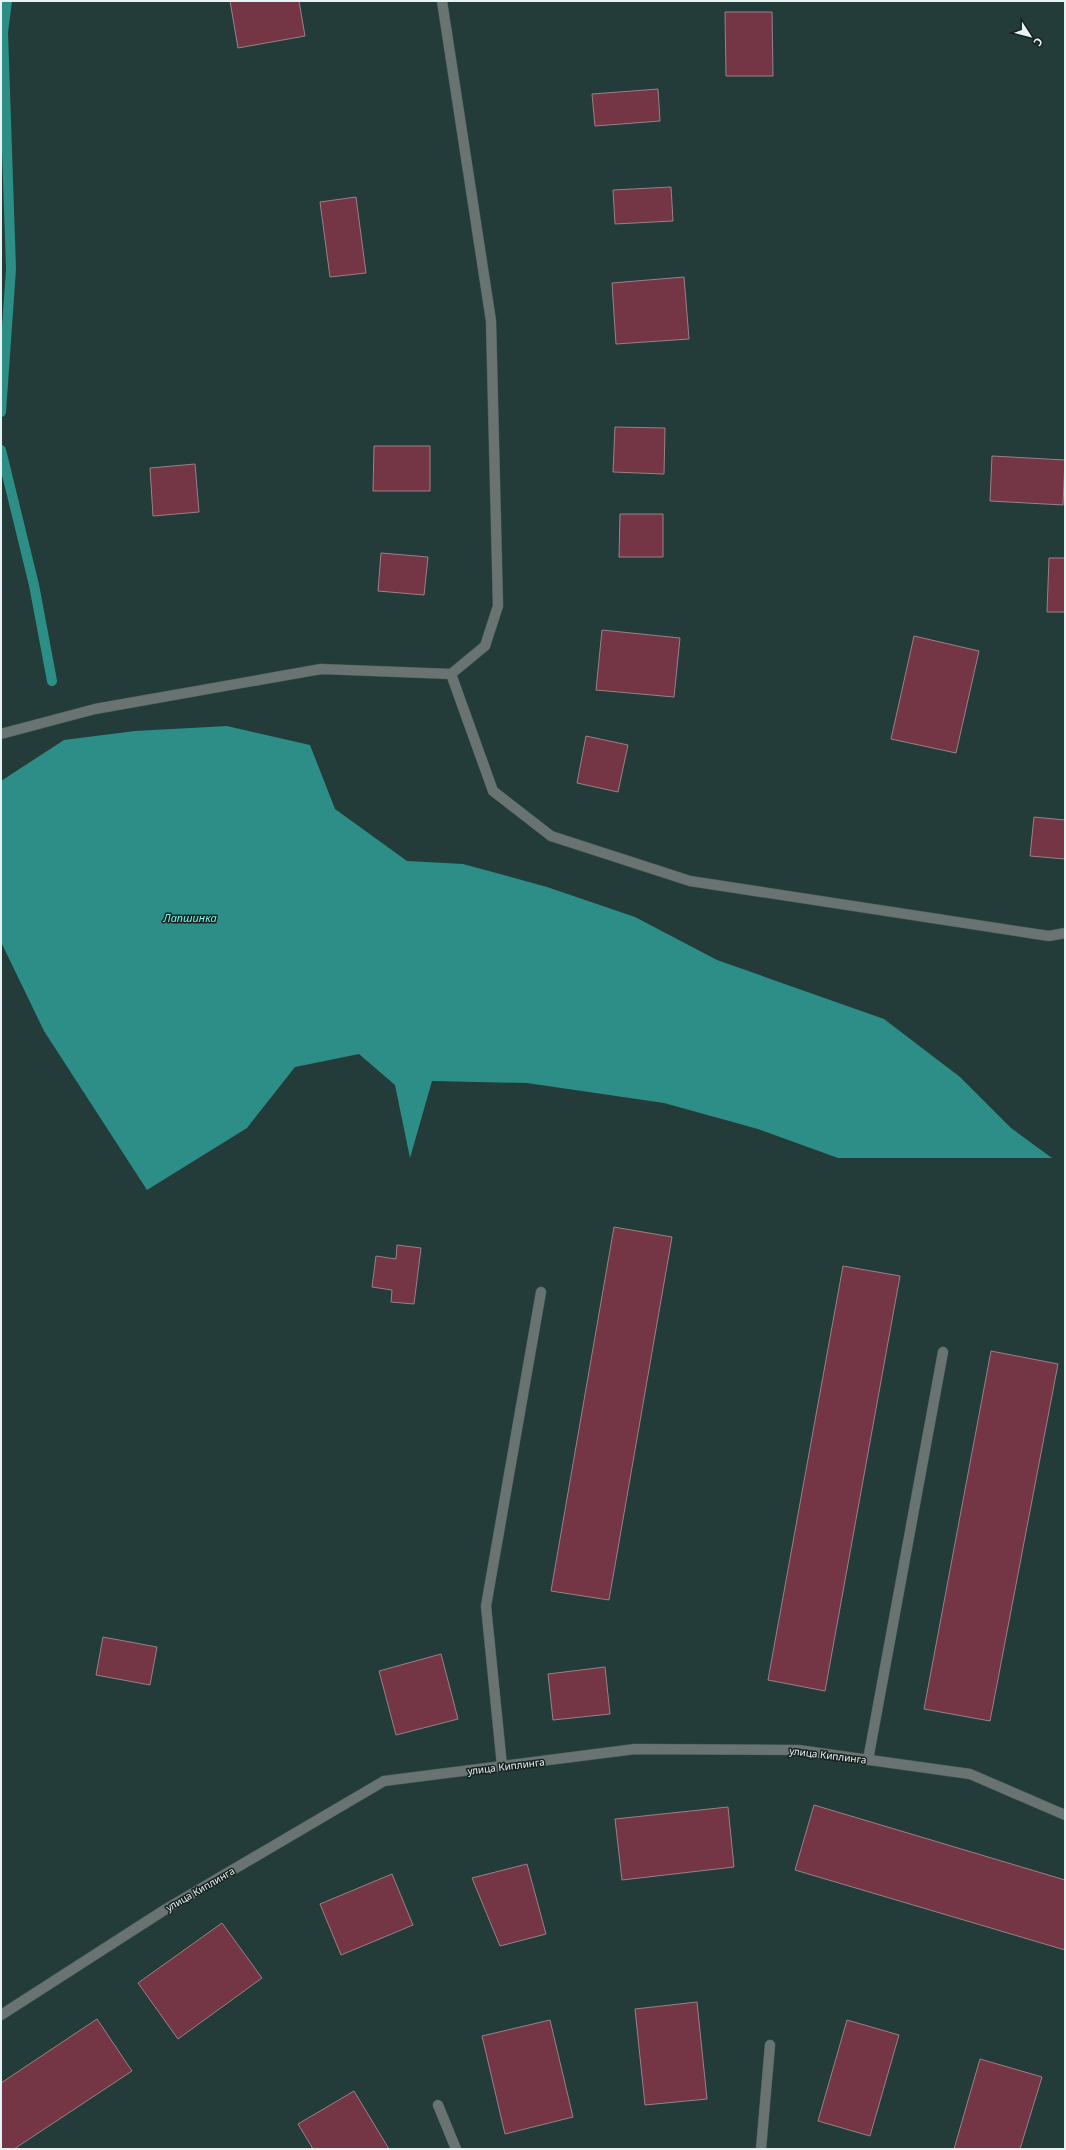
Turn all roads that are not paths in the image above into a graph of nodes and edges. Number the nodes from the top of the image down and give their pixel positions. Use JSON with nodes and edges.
{"nodes":[{"id":1,"x":442,"y":1,"type":"edge"},
{"id":2,"x":451,"y":674,"type":"junction"},
{"id":3,"x":1,"y":734,"type":"edge"},
{"id":4,"x":1065,"y":934,"type":"edge"},
{"id":5,"x":542,"y":1292,"type":"dead end"},
{"id":6,"x":943,"y":1352,"type":"dead end"},
{"id":7,"x":868,"y":1760,"type":"junction"},
{"id":8,"x":502,"y":1766,"type":"junction"},
{"id":9,"x":1065,"y":1815,"type":"edge"},
{"id":10,"x":1,"y":2015,"type":"edge"},
{"id":11,"x":770,"y":2045,"type":"dead end"},
{"id":12,"x":438,"y":2105,"type":"dead end"},
{"id":13,"x":456,"y":2149,"type":"edge"},
{"id":14,"x":761,"y":2149,"type":"edge"}],
"edges":[{"from":1,"to":2,"type":"street"},
{"from":2,"to":3,"type":"street"},
{"from":2,"to":4,"type":"street"},
{"from":5,"to":8,"type":"street"},
{"from":6,"to":7,"type":"street"},
{"from":7,"to":8,"type":"street","name":"улица Киплинга"},
{"from":7,"to":9,"type":"street","name":"улица Киплинга"},
{"from":8,"to":10,"type":"street","name":"улица Киплинга"},
{"from":11,"to":14,"type":"street"},
{"from":12,"to":13,"type":"street"}]}
